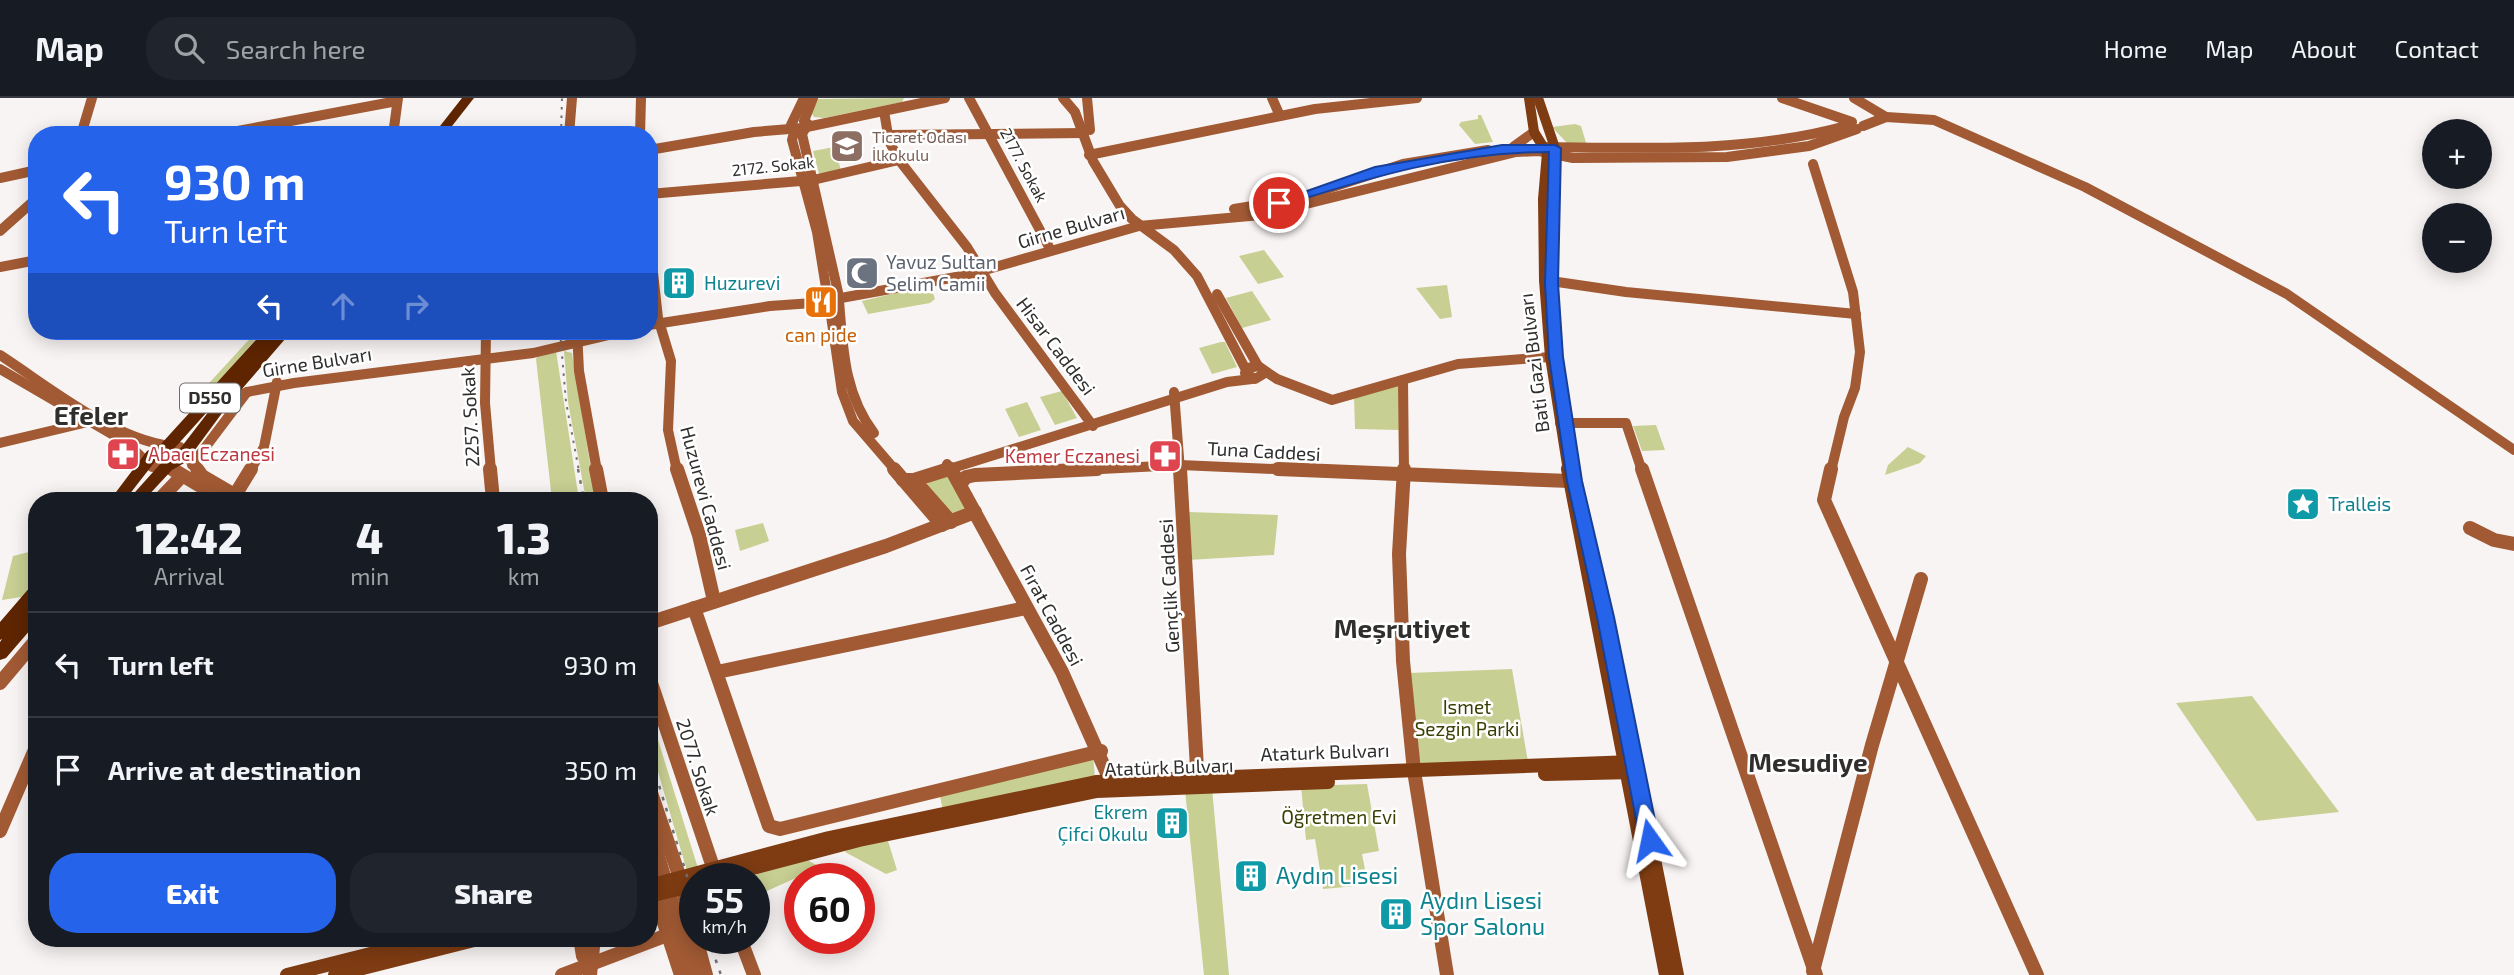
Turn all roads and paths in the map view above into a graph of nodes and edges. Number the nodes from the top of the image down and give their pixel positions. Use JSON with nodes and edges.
{"nodes":[{"id":1,"x":92,"y":98,"type":"edge"},
{"id":2,"x":467,"y":98,"type":"edge"},
{"id":3,"x":479,"y":98,"type":"edge"},
{"id":4,"x":572,"y":98,"type":"edge"},
{"id":5,"x":640,"y":98,"type":"edge"},
{"id":6,"x":648,"y":98,"type":"edge"},
{"id":7,"x":804,"y":98,"type":"edge"},
{"id":8,"x":813,"y":98,"type":"edge"},
{"id":9,"x":927,"y":98,"type":"edge"},
{"id":10,"x":945,"y":98,"type":"edge"},
{"id":11,"x":969,"y":98,"type":"edge"},
{"id":12,"x":1063,"y":98,"type":"edge"},
{"id":13,"x":1087,"y":98,"type":"edge"},
{"id":14,"x":1272,"y":98,"type":"edge"},
{"id":15,"x":1416,"y":98,"type":"edge"},
{"id":16,"x":1529,"y":98,"type":"edge"},
{"id":17,"x":1538,"y":98,"type":"edge"},
{"id":18,"x":1782,"y":98,"type":"edge"},
{"id":19,"x":1854,"y":98,"type":"edge"},
{"id":20,"x":397,"y":99,"type":"edge"},
{"id":21,"x":884,"y":111,"type":"junction"},
{"id":22,"x":1280,"y":116,"type":"junction"},
{"id":23,"x":1886,"y":117,"type":"junction"},
{"id":24,"x":1856,"y":124,"type":"junction"},
{"id":25,"x":800,"y":125,"type":"junction"},
{"id":26,"x":84,"y":126,"type":"edge"},
{"id":27,"x":261,"y":126,"type":"edge"},
{"id":28,"x":394,"y":126,"type":"edge"},
{"id":29,"x":446,"y":126,"type":"edge"},
{"id":30,"x":459,"y":126,"type":"edge"},
{"id":31,"x":570,"y":126,"type":"edge"},
{"id":32,"x":640,"y":126,"type":"edge"},
{"id":33,"x":647,"y":126,"type":"edge"},
{"id":34,"x":1534,"y":132,"type":"junction"},
{"id":35,"x":1551,"y":132,"type":"junction"},
{"id":36,"x":1084,"y":133,"type":"junction"},
{"id":37,"x":989,"y":134,"type":"junction"},
{"id":38,"x":889,"y":135,"type":"junction"},
{"id":39,"x":1804,"y":141,"type":"junction"},
{"id":40,"x":1779,"y":142,"type":"junction"},
{"id":41,"x":658,"y":147,"type":"edge"},
{"id":42,"x":1513,"y":147,"type":"junction"},
{"id":43,"x":1588,"y":149,"type":"junction"},
{"id":44,"x":1787,"y":150,"type":"junction"},
{"id":45,"x":1551,"y":151,"type":"junction"},
{"id":46,"x":1092,"y":154,"type":"junction"},
{"id":47,"x":899,"y":160,"type":"junction"},
{"id":48,"x":1813,"y":164,"type":"junction"},
{"id":49,"x":28,"y":171,"type":"edge"},
{"id":50,"x":0,"y":177,"type":"edge"},
{"id":51,"x":807,"y":180,"type":"junction"},
{"id":52,"x":658,"y":193,"type":"edge"},
{"id":53,"x":28,"y":206,"type":"edge"},
{"id":54,"x":1176,"y":222,"type":"junction"},
{"id":55,"x":1141,"y":223,"type":"junction"},
{"id":56,"x":0,"y":231,"type":"edge"},
{"id":57,"x":1165,"y":238,"type":"junction"},
{"id":58,"x":1049,"y":247,"type":"junction"},
{"id":59,"x":28,"y":260,"type":"edge"},
{"id":60,"x":0,"y":266,"type":"edge"},
{"id":61,"x":982,"y":268,"type":"junction"},
{"id":62,"x":1548,"y":282,"type":"junction"},
{"id":63,"x":834,"y":297,"type":"junction"},
{"id":64,"x":1856,"y":314,"type":"junction"},
{"id":65,"x":658,"y":320,"type":"edge"},
{"id":66,"x":658,"y":330,"type":"edge"},
{"id":67,"x":263,"y":340,"type":"edge"},
{"id":68,"x":277,"y":340,"type":"edge"},
{"id":69,"x":485,"y":340,"type":"edge"},
{"id":70,"x":571,"y":340,"type":"edge"},
{"id":71,"x":577,"y":340,"type":"edge"},
{"id":72,"x":484,"y":355,"type":"junction"},
{"id":73,"x":1550,"y":357,"type":"junction"},
{"id":74,"x":2,"y":361,"type":"edge"},
{"id":75,"x":1254,"y":373,"type":"junction"},
{"id":76,"x":247,"y":375,"type":"junction"},
{"id":77,"x":1403,"y":380,"type":"junction"},
{"id":78,"x":277,"y":384,"type":"junction"},
{"id":79,"x":247,"y":392,"type":"junction"},
{"id":80,"x":1174,"y":395,"type":"junction"},
{"id":81,"x":1314,"y":396,"type":"joint"},
{"id":82,"x":223,"y":402,"type":"junction"},
{"id":83,"x":72,"y":412,"type":"junction"},
{"id":84,"x":88,"y":422,"type":"junction"},
{"id":85,"x":1091,"y":423,"type":"junction"},
{"id":86,"x":1563,"y":423,"type":"junction"},
{"id":87,"x":66,"y":427,"type":"junction"},
{"id":88,"x":0,"y":443,"type":"edge"},
{"id":89,"x":166,"y":448,"type":"junction"},
{"id":90,"x":2514,"y":450,"type":"edge"},
{"id":91,"x":188,"y":458,"type":"junction"},
{"id":92,"x":148,"y":462,"type":"junction"},
{"id":93,"x":1180,"y":465,"type":"junction"},
{"id":94,"x":167,"y":466,"type":"junction"},
{"id":95,"x":948,"y":466,"type":"junction"},
{"id":96,"x":1404,"y":474,"type":"junction"},
{"id":97,"x":248,"y":476,"type":"junction"},
{"id":98,"x":181,"y":477,"type":"junction"},
{"id":99,"x":908,"y":479,"type":"junction"},
{"id":100,"x":1569,"y":481,"type":"junction"},
{"id":101,"x":961,"y":483,"type":"junction"},
{"id":102,"x":218,"y":487,"type":"junction"},
{"id":103,"x":124,"y":492,"type":"edge"},
{"id":104,"x":143,"y":492,"type":"edge"},
{"id":105,"x":167,"y":492,"type":"edge"},
{"id":106,"x":216,"y":492,"type":"edge"},
{"id":107,"x":224,"y":492,"type":"edge"},
{"id":108,"x":238,"y":492,"type":"edge"},
{"id":109,"x":493,"y":492,"type":"edge"},
{"id":110,"x":600,"y":492,"type":"edge"},
{"id":111,"x":975,"y":512,"type":"junction"},
{"id":112,"x":946,"y":524,"type":"junction"},
{"id":113,"x":2470,"y":528,"type":"dead end"},
{"id":114,"x":2514,"y":544,"type":"edge"},
{"id":115,"x":1921,"y":579,"type":"dead end"},
{"id":116,"x":28,"y":600,"type":"edge"},
{"id":117,"x":714,"y":601,"type":"junction"},
{"id":118,"x":694,"y":608,"type":"junction"},
{"id":119,"x":1026,"y":608,"type":"junction"},
{"id":120,"x":28,"y":621,"type":"edge"},
{"id":121,"x":658,"y":621,"type":"edge"},
{"id":122,"x":0,"y":633,"type":"edge"},
{"id":123,"x":28,"y":650,"type":"edge"},
{"id":124,"x":0,"y":653,"type":"edge"},
{"id":125,"x":1896,"y":665,"type":"junction"},
{"id":126,"x":717,"y":672,"type":"junction"},
{"id":127,"x":0,"y":683,"type":"edge"},
{"id":128,"x":658,"y":704,"type":"edge"},
{"id":129,"x":1101,"y":751,"type":"junction"},
{"id":130,"x":28,"y":766,"type":"edge"},
{"id":131,"x":1629,"y":767,"type":"junction"},
{"id":132,"x":1415,"y":775,"type":"junction"},
{"id":133,"x":1198,"y":782,"type":"junction"},
{"id":134,"x":1112,"y":784,"type":"junction"},
{"id":135,"x":0,"y":831,"type":"edge"},
{"id":136,"x":658,"y":843,"type":"edge"},
{"id":137,"x":658,"y":859,"type":"edge"},
{"id":138,"x":712,"y":863,"type":"edge"},
{"id":139,"x":768,"y":863,"type":"edge"},
{"id":140,"x":665,"y":886,"type":"edge"},
{"id":141,"x":679,"y":909,"type":"edge"},
{"id":142,"x":670,"y":934,"type":"junction"},
{"id":143,"x":658,"y":939,"type":"edge"},
{"id":144,"x":397,"y":947,"type":"edge"},
{"id":145,"x":446,"y":947,"type":"edge"},
{"id":146,"x":582,"y":947,"type":"edge"},
{"id":147,"x":595,"y":947,"type":"edge"},
{"id":148,"x":641,"y":947,"type":"edge"},
{"id":149,"x":700,"y":954,"type":"edge"},
{"id":150,"x":746,"y":954,"type":"edge"},
{"id":151,"x":590,"y":970,"type":"edge"},
{"id":152,"x":1814,"y":973,"type":"edge"},
{"id":153,"x":287,"y":975,"type":"edge"},
{"id":154,"x":335,"y":975,"type":"edge"},
{"id":155,"x":562,"y":975,"type":"edge"},
{"id":156,"x":681,"y":975,"type":"edge"},
{"id":157,"x":693,"y":975,"type":"edge"},
{"id":158,"x":706,"y":975,"type":"edge"},
{"id":159,"x":754,"y":975,"type":"edge"},
{"id":160,"x":1447,"y":975,"type":"edge"},
{"id":161,"x":1666,"y":975,"type":"edge"},
{"id":162,"x":1677,"y":975,"type":"edge"},
{"id":163,"x":2037,"y":975,"type":"edge"}],
"edges":[{"from":1,"to":26,"type":"street"},
{"from":2,"to":29,"type":"highway"},
{"from":3,"to":30,"type":"highway"},
{"from":4,"to":31,"type":"street"},
{"from":5,"to":32,"type":"street"},
{"from":6,"to":33,"type":"street"},
{"from":7,"to":25,"type":"street"},
{"from":8,"to":25,"type":"street"},
{"from":9,"to":25,"type":"street"},
{"from":10,"to":21,"type":"street"},
{"from":11,"to":37,"type":"street","name":"2177. Sokak"},
{"from":12,"to":36,"type":"street"},
{"from":13,"to":46,"type":"street"},
{"from":14,"to":22,"type":"street"},
{"from":15,"to":22,"type":"street"},
{"from":16,"to":34,"type":"main road"},
{"from":17,"to":35,"type":"main road"},
{"from":18,"to":24,"type":"street"},
{"from":19,"to":23,"type":"street"},
{"from":20,"to":27,"type":"street"},
{"from":20,"to":28,"type":"street"},
{"from":21,"to":25,"type":"street"},
{"from":21,"to":38,"type":"street","name":"Hisar Caddesi"},
{"from":22,"to":46,"type":"street"},
{"from":23,"to":24,"type":"street"},
{"from":23,"to":90,"type":"street"},
{"from":24,"to":39,"type":"street"},
{"from":25,"to":41,"type":"street"},
{"from":25,"to":51,"type":"street"},
{"from":34,"to":42,"type":"street"},
{"from":34,"to":45,"type":"main road"},
{"from":35,"to":43,"type":"street"},
{"from":35,"to":45,"type":"main road"},
{"from":36,"to":37,"type":"street"},
{"from":36,"to":46,"type":"street"},
{"from":37,"to":38,"type":"street"},
{"from":37,"to":58,"type":"street","name":"2177. Sokak"},
{"from":38,"to":47,"type":"street","name":"Hisar Caddesi"},
{"from":39,"to":40,"type":"street"},
{"from":39,"to":44,"type":"street"},
{"from":39,"to":48,"type":"street"},
{"from":40,"to":43,"type":"street"},
{"from":40,"to":44,"type":"street"},
{"from":42,"to":45,"type":"street"},
{"from":42,"to":55,"type":"street"},
{"from":43,"to":45,"type":"street"},
{"from":44,"to":45,"type":"street"},
{"from":44,"to":48,"type":"street"},
{"from":45,"to":54,"type":"street"},
{"from":45,"to":62,"type":"main road"},
{"from":46,"to":55,"type":"street"},
{"from":47,"to":51,"type":"street","name":"2172. Sokak"},
{"from":47,"to":61,"type":"street","name":"Hisar Caddesi"},
{"from":48,"to":64,"type":"street"},
{"from":49,"to":50,"type":"street"},
{"from":51,"to":52,"type":"street","name":"2172. Sokak"},
{"from":51,"to":63,"type":"street"},
{"from":53,"to":56,"type":"street"},
{"from":54,"to":55,"type":"street"},
{"from":54,"to":57,"type":"street"},
{"from":55,"to":57,"type":"street"},
{"from":55,"to":58,"type":"street","name":"Girne Bulvarı"},
{"from":55,"to":61,"type":"street","name":"Girne Bulvarı"},
{"from":55,"to":75,"type":"street"},
{"from":57,"to":75,"type":"street"},
{"from":58,"to":61,"type":"street","name":"Girne Bulvarı"},
{"from":59,"to":60,"type":"street"},
{"from":61,"to":63,"type":"street","name":"Girne Bulvarı"},
{"from":61,"to":85,"type":"street","name":"Hisar Caddesi"},
{"from":62,"to":64,"type":"street"},
{"from":62,"to":73,"type":"main road","name":"Bati Gazi Bulvarı"},
{"from":62,"to":86,"type":"main road"},
{"from":63,"to":65,"type":"street","name":"Girne Bulvarı"},
{"from":63,"to":99,"type":"street"},
{"from":64,"to":125,"type":"street"},
{"from":66,"to":117,"type":"street","name":"Huzurevi Caddesi"},
{"from":67,"to":89,"type":"highway","number":"D550"},
{"from":68,"to":76,"type":"highway","number":"D550"},
{"from":69,"to":72,"type":"street","name":"2257. Sokak"},
{"from":70,"to":72,"type":"street","name":"Girne Bulvarı"},
{"from":71,"to":110,"type":"street"},
{"from":72,"to":78,"type":"street","name":"Girne Bulvarı"},
{"from":72,"to":109,"type":"street","name":"2257. Sokak"},
{"from":73,"to":77,"type":"street"},
{"from":73,"to":86,"type":"main road","name":"Bati Gazi Bulvarı"},
{"from":74,"to":83,"type":"street"},
{"from":74,"to":89,"type":"street"},
{"from":75,"to":80,"type":"street"},
{"from":75,"to":81,"type":"street"},
{"from":76,"to":78,"type":"street","name":"Girne Bulvarı"},
{"from":76,"to":82,"type":"highway","number":"D550"},
{"from":77,"to":81,"type":"street"},
{"from":77,"to":96,"type":"street"},
{"from":78,"to":79,"type":"street","name":"Girne Bulvarı"},
{"from":78,"to":97,"type":"street"},
{"from":79,"to":82,"type":"street","name":"Girne Bulvarı"},
{"from":79,"to":91,"type":"street"},
{"from":80,"to":85,"type":"street"},
{"from":80,"to":93,"type":"street","name":"Gençlik Caddesi"},
{"from":82,"to":91,"type":"highway","number":"D550"},
{"from":83,"to":84,"type":"street"},
{"from":83,"to":87,"type":"street"},
{"from":84,"to":87,"type":"street"},
{"from":84,"to":92,"type":"street"},
{"from":85,"to":95,"type":"street"},
{"from":86,"to":100,"type":"main road","name":"Bati Gazi Bulvarı"},
{"from":86,"to":131,"type":"main road"},
{"from":86,"to":152,"type":"street"},
{"from":87,"to":88,"type":"street"},
{"from":89,"to":91,"type":"street"},
{"from":89,"to":92,"type":"highway","number":"D550"},
{"from":91,"to":94,"type":"highway","number":"D550"},
{"from":91,"to":102,"type":"street"},
{"from":92,"to":94,"type":"street"},
{"from":92,"to":103,"type":"highway","number":"D550"},
{"from":93,"to":96,"type":"street","name":"Tuna Caddesi"},
{"from":93,"to":101,"type":"street","name":"Tuna Caddesi"},
{"from":93,"to":133,"type":"street","name":"Gençlik Caddesi"},
{"from":94,"to":98,"type":"street"},
{"from":94,"to":104,"type":"highway","number":"D550"},
{"from":95,"to":99,"type":"street"},
{"from":95,"to":101,"type":"street","name":"Fırat Caddesi"},
{"from":96,"to":100,"type":"street","name":"Tuna Caddesi"},
{"from":96,"to":132,"type":"street"},
{"from":97,"to":102,"type":"street"},
{"from":97,"to":108,"type":"street"},
{"from":98,"to":105,"type":"street"},
{"from":98,"to":106,"type":"street"},
{"from":99,"to":112,"type":"street"},
{"from":100,"to":131,"type":"main road","name":"Bati Gazi Bulvarı"},
{"from":101,"to":111,"type":"street","name":"Fırat Caddesi"},
{"from":102,"to":107,"type":"street"},
{"from":111,"to":112,"type":"street"},
{"from":111,"to":119,"type":"street","name":"Fırat Caddesi"},
{"from":112,"to":117,"type":"street"},
{"from":113,"to":114,"type":"street"},
{"from":115,"to":125,"type":"street"},
{"from":116,"to":122,"type":"highway"},
{"from":117,"to":118,"type":"street"},
{"from":118,"to":121,"type":"street"},
{"from":118,"to":126,"type":"street"},
{"from":119,"to":126,"type":"street"},
{"from":119,"to":129,"type":"street","name":"Fırat Caddesi"},
{"from":120,"to":124,"type":"highway"},
{"from":123,"to":127,"type":"street"},
{"from":125,"to":152,"type":"street"},
{"from":125,"to":163,"type":"street"},
{"from":126,"to":129,"type":"street"},
{"from":128,"to":138,"type":"street","name":"2077. Sokak"},
{"from":129,"to":134,"type":"street","name":"Fırat Caddesi"},
{"from":130,"to":135,"type":"street"},
{"from":131,"to":132,"type":"main road","name":"Atatürk Bulvarı"},
{"from":131,"to":161,"type":"main road"},
{"from":131,"to":162,"type":"main road"},
{"from":132,"to":133,"type":"main road","name":"Atatürk Bulvarı"},
{"from":132,"to":160,"type":"street"},
{"from":133,"to":134,"type":"main road","name":"Atatürk Bulvarı"},
{"from":134,"to":139,"type":"main road","name":"Atatürk Bulvarı"},
{"from":136,"to":140,"type":"street"},
{"from":137,"to":140,"type":"street"},
{"from":140,"to":141,"type":"street"},
{"from":140,"to":142,"type":"street"},
{"from":140,"to":157,"type":"street"},
{"from":142,"to":143,"type":"street"},
{"from":142,"to":156,"type":"street"},
{"from":144,"to":153,"type":"main road"},
{"from":145,"to":154,"type":"main road"},
{"from":146,"to":151,"type":"street"},
{"from":147,"to":151,"type":"street"},
{"from":148,"to":151,"type":"street"},
{"from":149,"to":158,"type":"street"},
{"from":150,"to":159,"type":"street"},
{"from":151,"to":155,"type":"street"}]}
